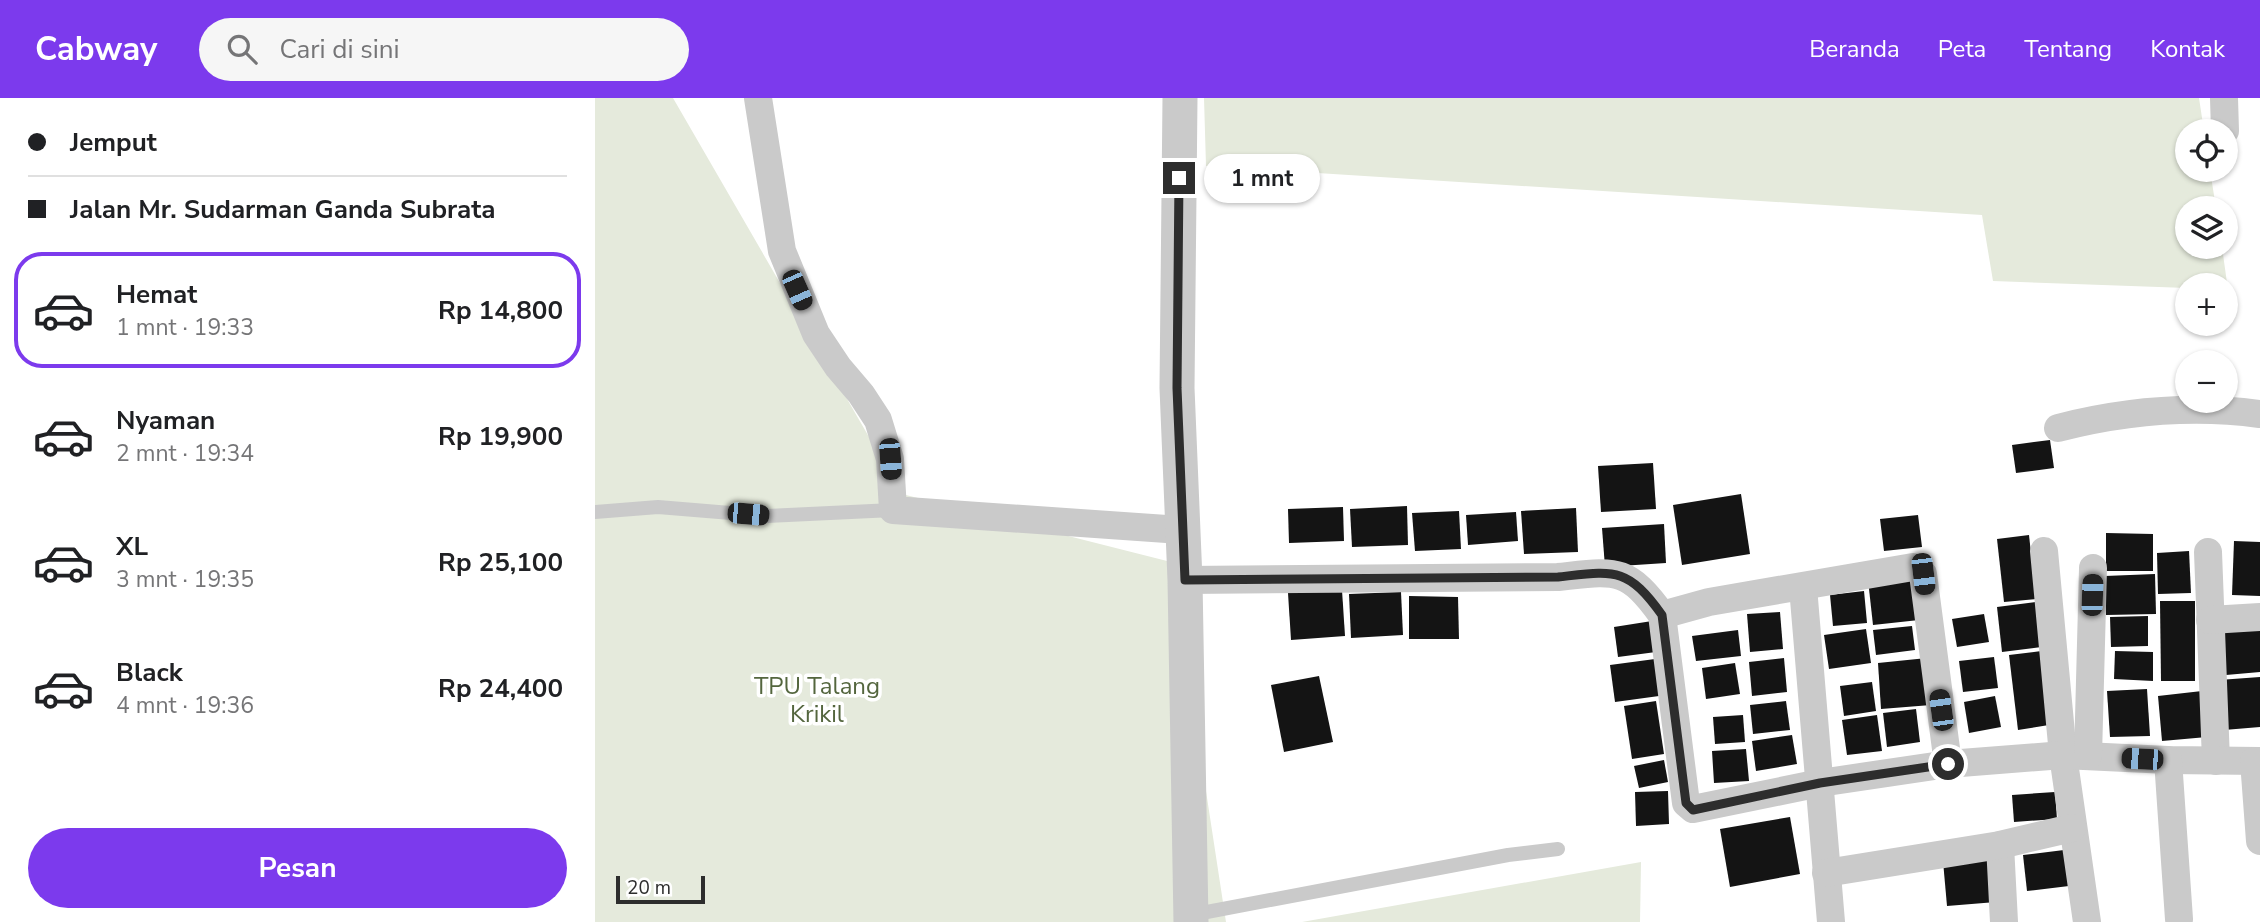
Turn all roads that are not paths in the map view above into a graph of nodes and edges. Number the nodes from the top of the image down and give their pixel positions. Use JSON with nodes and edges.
{"nodes":[{"id":1,"x":758,"y":98,"type":"edge"},
{"id":2,"x":1180,"y":98,"type":"edge"},
{"id":3,"x":2224,"y":98,"type":"edge"},
{"id":4,"x":2225,"y":119,"type":"edge"},
{"id":5,"x":2260,"y":414,"type":"edge"},
{"id":6,"x":2058,"y":428,"type":"dead end"},
{"id":7,"x":893,"y":510,"type":"junction"},
{"id":8,"x":595,"y":512,"type":"edge"},
{"id":9,"x":1181,"y":530,"type":"junction"},
{"id":10,"x":2045,"y":551,"type":"dead end"},
{"id":11,"x":2209,"y":552,"type":"dead end"},
{"id":12,"x":2093,"y":568,"type":"dead end"},
{"id":13,"x":1185,"y":580,"type":"junction"},
{"id":14,"x":1803,"y":587,"type":"junction"},
{"id":15,"x":1662,"y":615,"type":"junction"},
{"id":16,"x":2260,"y":617,"type":"edge"},
{"id":17,"x":2210,"y":620,"type":"junction"},
{"id":18,"x":2075,"y":756,"type":"junction"},
{"id":19,"x":2168,"y":760,"type":"junction"},
{"id":20,"x":2216,"y":761,"type":"junction"},
{"id":21,"x":2257,"y":761,"type":"edge"},
{"id":22,"x":1948,"y":764,"type":"junction"},
{"id":23,"x":1820,"y":783,"type":"junction"},
{"id":24,"x":2072,"y":828,"type":"junction"},
{"id":25,"x":2260,"y":841,"type":"edge"},
{"id":26,"x":2000,"y":845,"type":"junction"},
{"id":27,"x":1558,"y":849,"type":"dead end"},
{"id":28,"x":1826,"y":873,"type":"junction"},
{"id":29,"x":1191,"y":918,"type":"edge"},
{"id":30,"x":2179,"y":919,"type":"dead end"},
{"id":31,"x":1831,"y":922,"type":"edge"},
{"id":32,"x":2004,"y":922,"type":"edge"},
{"id":33,"x":2087,"y":922,"type":"edge"}],
"edges":[{"from":1,"to":7,"type":"street"},
{"from":2,"to":9,"type":"street"},
{"from":3,"to":4,"type":"street"},
{"from":5,"to":6,"type":"street"},
{"from":7,"to":8,"type":"lane"},
{"from":7,"to":9,"type":"street"},
{"from":9,"to":13,"type":"street"},
{"from":10,"to":18,"type":"street"},
{"from":11,"to":17,"type":"street"},
{"from":12,"to":18,"type":"street"},
{"from":13,"to":15,"type":"street"},
{"from":13,"to":29,"type":"street"},
{"from":14,"to":15,"type":"street"},
{"from":14,"to":22,"type":"street"},
{"from":14,"to":23,"type":"street"},
{"from":15,"to":23,"type":"street"},
{"from":16,"to":17,"type":"street"},
{"from":17,"to":20,"type":"street"},
{"from":18,"to":19,"type":"street"},
{"from":18,"to":22,"type":"street"},
{"from":18,"to":24,"type":"street"},
{"from":19,"to":20,"type":"street"},
{"from":19,"to":30,"type":"street"},
{"from":20,"to":21,"type":"street"},
{"from":21,"to":25,"type":"street"},
{"from":22,"to":23,"type":"street"},
{"from":23,"to":28,"type":"street"},
{"from":24,"to":26,"type":"street"},
{"from":24,"to":33,"type":"street"},
{"from":26,"to":28,"type":"street"},
{"from":26,"to":32,"type":"street"},
{"from":27,"to":29,"type":"lane"},
{"from":28,"to":31,"type":"street"}]}
